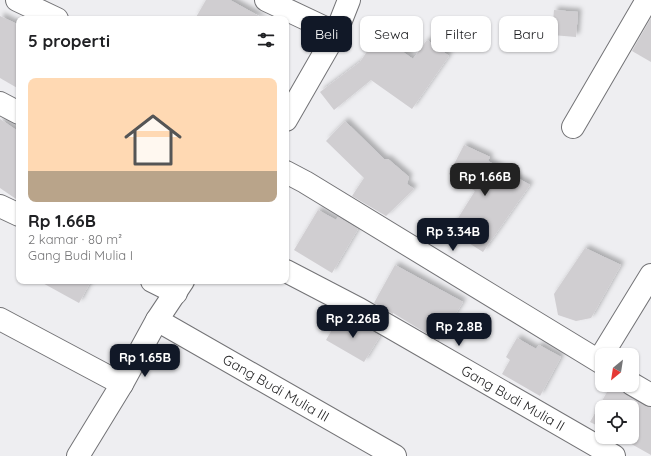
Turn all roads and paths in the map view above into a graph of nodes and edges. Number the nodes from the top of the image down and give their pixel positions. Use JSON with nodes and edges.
{"nodes":[{"id":1,"x":17,"y":0,"type":"edge"},
{"id":2,"x":266,"y":0,"type":"edge"},
{"id":3,"x":349,"y":0,"type":"edge"},
{"id":4,"x":647,"y":0,"type":"edge"},
{"id":5,"x":51,"y":16,"type":"edge"},
{"id":6,"x":343,"y":16,"type":"edge"},
{"id":7,"x":301,"y":17,"type":"edge"},
{"id":8,"x":326,"y":52,"type":"edge"},
{"id":9,"x":0,"y":104,"type":"edge"},
{"id":10,"x":16,"y":112,"type":"edge"},
{"id":11,"x":289,"y":115,"type":"edge"},
{"id":12,"x":573,"y":127,"type":"dead end"},
{"id":13,"x":289,"y":174,"type":"edge"},
{"id":14,"x":0,"y":206,"type":"edge"},
{"id":15,"x":16,"y":214,"type":"edge"},
{"id":16,"x":289,"y":273,"type":"edge"},
{"id":17,"x":651,"y":275,"type":"edge"},
{"id":18,"x":166,"y":284,"type":"edge"},
{"id":19,"x":179,"y":287,"type":"edge"},
{"id":20,"x":0,"y":319,"type":"edge"},
{"id":21,"x":156,"y":320,"type":"junction"},
{"id":22,"x":607,"y":348,"type":"edge"},
{"id":23,"x":595,"y":354,"type":"edge"},
{"id":24,"x":122,"y":384,"type":"junction"},
{"id":25,"x":639,"y":388,"type":"edge"},
{"id":26,"x":651,"y":395,"type":"edge"},
{"id":27,"x":78,"y":456,"type":"edge"},
{"id":28,"x":395,"y":456,"type":"edge"},
{"id":29,"x":614,"y":456,"type":"edge"}],
"edges":[{"from":1,"to":5,"type":"street"},
{"from":2,"to":7,"type":"street"},
{"from":3,"to":6,"type":"street"},
{"from":4,"to":12,"type":"street"},
{"from":8,"to":11,"type":"street"},
{"from":9,"to":10,"type":"street"},
{"from":13,"to":23,"type":"street"},
{"from":14,"to":15,"type":"street"},
{"from":16,"to":29,"type":"street","name":"Gang Budi Mulia II"},
{"from":17,"to":22,"type":"street"},
{"from":18,"to":19,"type":"street"},
{"from":19,"to":21,"type":"street"},
{"from":20,"to":24,"type":"street"},
{"from":21,"to":24,"type":"street"},
{"from":21,"to":28,"type":"street","name":"Gang Budi Mulia III"},
{"from":24,"to":27,"type":"street"},
{"from":25,"to":26,"type":"street"}]}
